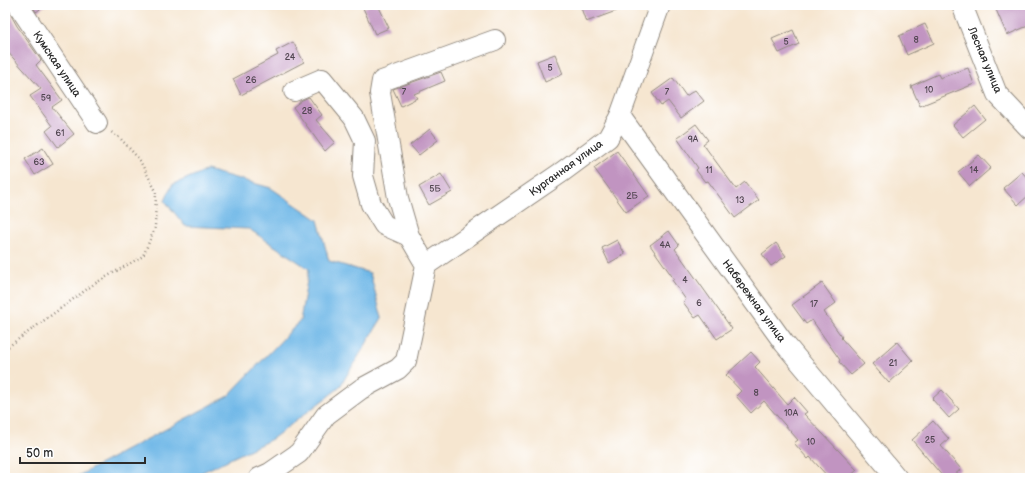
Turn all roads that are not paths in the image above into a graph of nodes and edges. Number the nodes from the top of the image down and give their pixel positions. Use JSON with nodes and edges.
{"nodes":[{"id":1,"x":18,"y":5,"type":"edge"},
{"id":2,"x":660,"y":5,"type":"edge"},
{"id":3,"x":962,"y":5,"type":"edge"},
{"id":4,"x":495,"y":40,"type":"dead end"},
{"id":5,"x":294,"y":91,"type":"dead end"},
{"id":6,"x":620,"y":116,"type":"junction"},
{"id":7,"x":97,"y":123,"type":"road end"},
{"id":8,"x":1030,"y":129,"type":"edge"},
{"id":9,"x":409,"y":236,"type":"junction"},
{"id":10,"x":426,"y":265,"type":"junction"},
{"id":11,"x":259,"y":478,"type":"edge"},
{"id":12,"x":897,"y":478,"type":"edge"}],
"edges":[{"from":1,"to":7,"type":"street","name":"Кумская улица"},
{"from":2,"to":6,"type":"street","name":"Курганная улица"},
{"from":3,"to":8,"type":"street","name":"Лесная улица"},
{"from":4,"to":9,"type":"street"},
{"from":5,"to":9,"type":"street"},
{"from":6,"to":10,"type":"street","name":"Курганная улица"},
{"from":6,"to":12,"type":"street","name":"Набережная улица"},
{"from":9,"to":10,"type":"street"},
{"from":10,"to":11,"type":"street"}]}
